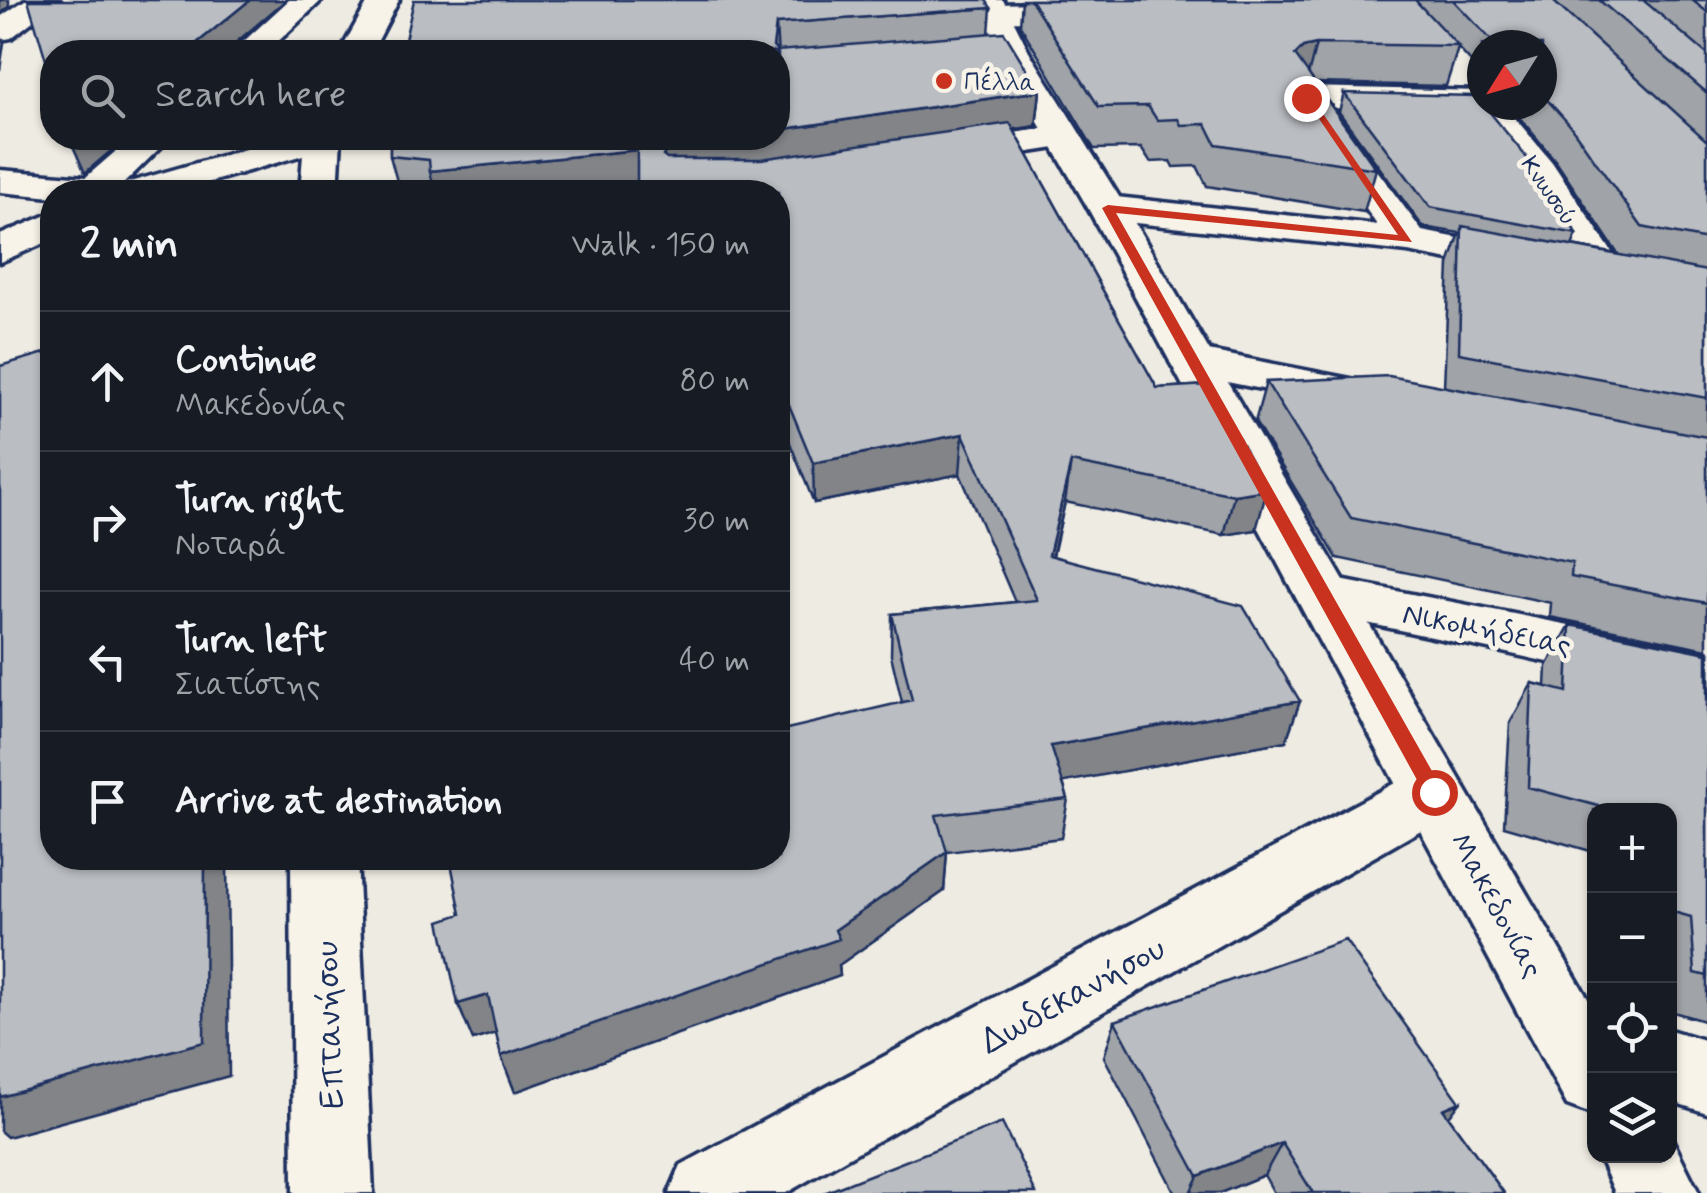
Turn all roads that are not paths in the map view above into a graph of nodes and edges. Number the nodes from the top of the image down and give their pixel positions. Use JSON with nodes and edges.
{"nodes":[{"id":1,"x":45,"y":0,"type":"edge"},
{"id":2,"x":307,"y":0,"type":"edge"},
{"id":3,"x":384,"y":0,"type":"edge"},
{"id":4,"x":1129,"y":10,"type":"edge"},
{"id":5,"x":993,"y":30,"type":"edge"},
{"id":6,"x":0,"y":31,"type":"edge"},
{"id":7,"x":262,"y":40,"type":"edge"},
{"id":8,"x":362,"y":40,"type":"edge"},
{"id":9,"x":1458,"y":72,"type":"dead end"},
{"id":10,"x":1467,"y":83,"type":"edge"},
{"id":11,"x":1467,"y":103,"type":"edge"},
{"id":12,"x":1498,"y":120,"type":"edge"},
{"id":13,"x":1062,"y":137,"type":"junction"},
{"id":14,"x":140,"y":150,"type":"edge"},
{"id":15,"x":281,"y":150,"type":"edge"},
{"id":16,"x":321,"y":150,"type":"edge"},
{"id":17,"x":906,"y":160,"type":"edge"},
{"id":18,"x":108,"y":180,"type":"edge"},
{"id":19,"x":178,"y":180,"type":"edge"},
{"id":20,"x":320,"y":180,"type":"edge"},
{"id":21,"x":0,"y":182,"type":"edge"},
{"id":22,"x":40,"y":186,"type":"edge"},
{"id":23,"x":1108,"y":208,"type":"junction"},
{"id":24,"x":40,"y":231,"type":"edge"},
{"id":25,"x":1408,"y":240,"type":"junction"},
{"id":26,"x":0,"y":250,"type":"edge"},
{"id":27,"x":1192,"y":362,"type":"junction"},
{"id":28,"x":1402,"y":403,"type":"edge"},
{"id":29,"x":1325,"y":596,"type":"junction"},
{"id":30,"x":1707,"y":674,"type":"edge"},
{"id":31,"x":1434,"y":792,"type":"junction"},
{"id":32,"x":324,"y":870,"type":"edge"},
{"id":33,"x":1587,"y":1053,"type":"edge"},
{"id":34,"x":1677,"y":1068,"type":"edge"},
{"id":35,"x":1707,"y":1078,"type":"edge"},
{"id":36,"x":1642,"y":1163,"type":"edge"},
{"id":37,"x":333,"y":1193,"type":"edge"},
{"id":38,"x":709,"y":1193,"type":"edge"},
{"id":39,"x":1658,"y":1193,"type":"edge"}],
"edges":[{"from":1,"to":6,"type":"street"},
{"from":2,"to":7,"type":"street"},
{"from":3,"to":8,"type":"street"},
{"from":4,"to":5,"type":"street"},
{"from":5,"to":13,"type":"street","name":"Μακεδονίας"},
{"from":9,"to":10,"type":"street","name":"Κνωσού"},
{"from":11,"to":25,"type":"street"},
{"from":12,"to":25,"type":"street","name":"Κνωσού"},
{"from":13,"to":17,"type":"street"},
{"from":13,"to":23,"type":"street","name":"Μακεδονίας"},
{"from":14,"to":18,"type":"street"},
{"from":15,"to":19,"type":"street"},
{"from":16,"to":20,"type":"street"},
{"from":21,"to":22,"type":"street"},
{"from":23,"to":25,"type":"street"},
{"from":23,"to":27,"type":"street","name":"Μακεδονίας"},
{"from":24,"to":26,"type":"street"},
{"from":27,"to":28,"type":"street"},
{"from":27,"to":29,"type":"street","name":"Μακεδονίας"},
{"from":29,"to":30,"type":"street","name":"Νικομήδειας"},
{"from":29,"to":31,"type":"street","name":"Μακεδονίας"},
{"from":31,"to":33,"type":"street","name":"Μακεδονίας"},
{"from":31,"to":38,"type":"street","name":"Δωδεκανήσου"},
{"from":32,"to":37,"type":"street","name":"Επτανήσου"},
{"from":34,"to":35,"type":"street"},
{"from":36,"to":39,"type":"street"}]}
